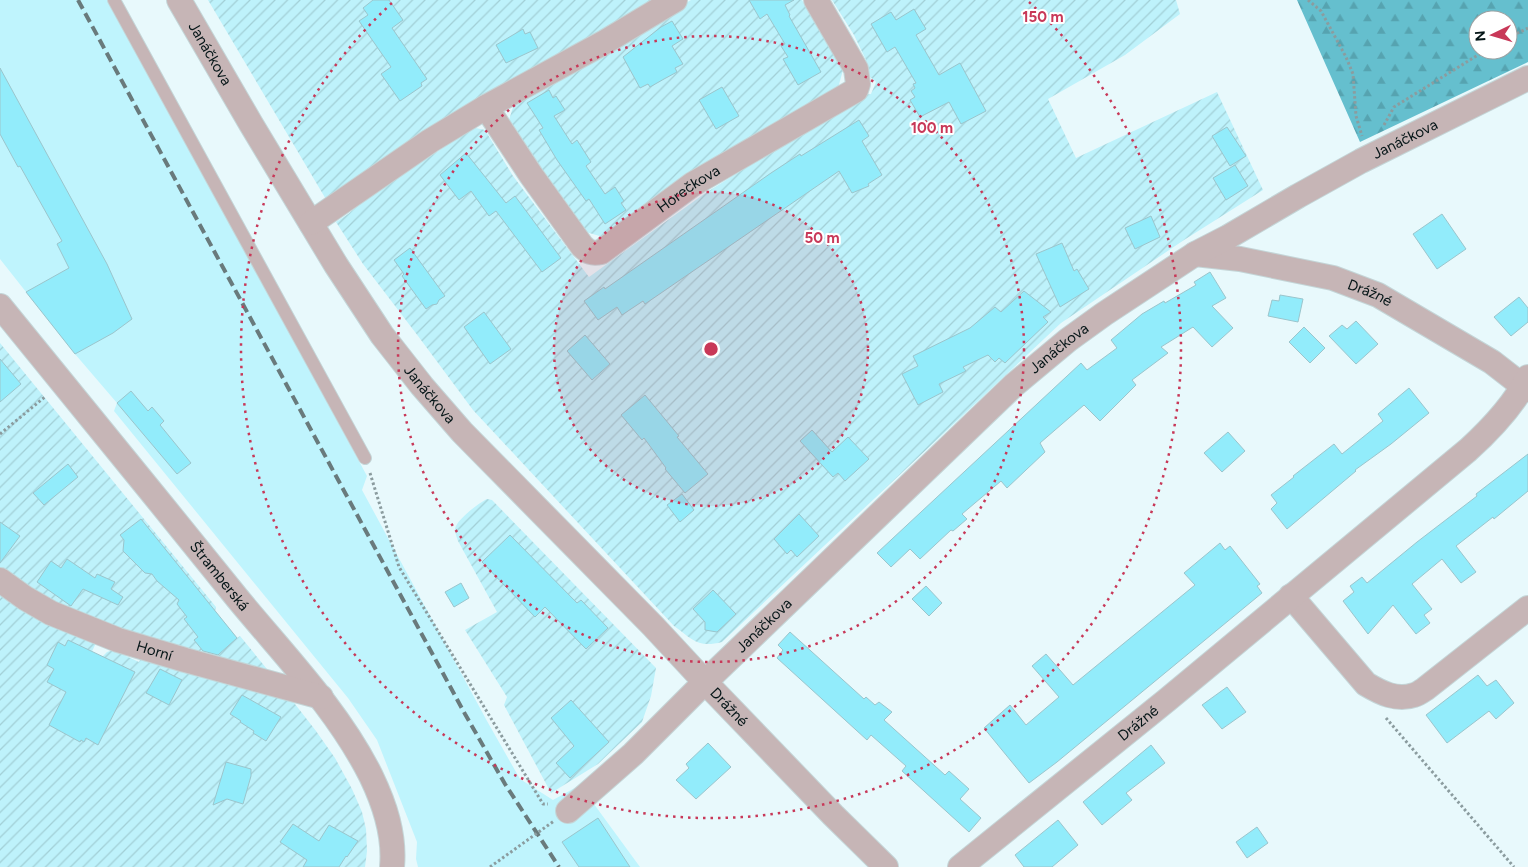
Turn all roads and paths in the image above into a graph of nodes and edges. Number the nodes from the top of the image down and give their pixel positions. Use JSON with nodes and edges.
{"nodes":[{"id":1,"x":114,"y":0,"type":"edge"},
{"id":2,"x":179,"y":0,"type":"edge"},
{"id":3,"x":675,"y":0,"type":"edge"},
{"id":4,"x":816,"y":0,"type":"edge"},
{"id":5,"x":1308,"y":0,"type":"edge"},
{"id":6,"x":1470,"y":60,"type":"edge"},
{"id":7,"x":1528,"y":78,"type":"edge"},
{"id":8,"x":486,"y":108,"type":"junction"},
{"id":9,"x":1367,"y":158,"type":"junction"},
{"id":10,"x":311,"y":223,"type":"junction"},
{"id":11,"x":1194,"y":254,"type":"junction"},
{"id":12,"x":0,"y":306,"type":"edge"},
{"id":13,"x":1526,"y":384,"type":"edge"},
{"id":14,"x":47,"y":394,"type":"dead end"},
{"id":15,"x":0,"y":434,"type":"edge"},
{"id":16,"x":365,"y":458,"type":"joint"},
{"id":17,"x":0,"y":580,"type":"edge"},
{"id":18,"x":1291,"y":596,"type":"junction"},
{"id":19,"x":1528,"y":608,"type":"edge"},
{"id":20,"x":705,"y":682,"type":"junction"},
{"id":21,"x":321,"y":697,"type":"junction"},
{"id":22,"x":1382,"y":713,"type":"dead end"},
{"id":23,"x":565,"y":813,"type":"junction"},
{"id":24,"x":392,"y":867,"type":"edge"},
{"id":25,"x":490,"y":867,"type":"edge"},
{"id":26,"x":886,"y":867,"type":"edge"},
{"id":27,"x":960,"y":867,"type":"edge"},
{"id":28,"x":1514,"y":867,"type":"edge"}],
"edges":[{"from":1,"to":16,"type":"lane"},
{"from":2,"to":10,"type":"street","name":"Janáčkova"},
{"from":3,"to":8,"type":"street"},
{"from":4,"to":8,"type":"street","name":"Horečkova"},
{"from":5,"to":9,"type":"path"},
{"from":6,"to":9,"type":"path"},
{"from":7,"to":9,"type":"street","name":"Janáčkova"},
{"from":8,"to":10,"type":"street"},
{"from":9,"to":11,"type":"street","name":"Janáčkova"},
{"from":10,"to":20,"type":"street","name":"Janáčkova"},
{"from":11,"to":13,"type":"street","name":"Drážné"},
{"from":11,"to":20,"type":"street","name":"Janáčkova"},
{"from":12,"to":21,"type":"street","name":"Štramberská"},
{"from":13,"to":18,"type":"street","name":"Drážné"},
{"from":14,"to":15,"type":"path"},
{"from":16,"to":23,"type":"path"},
{"from":17,"to":21,"type":"street","name":"Horní"},
{"from":18,"to":19,"type":"street"},
{"from":18,"to":27,"type":"street","name":"Drážné"},
{"from":20,"to":23,"type":"street","name":"Drážné"},
{"from":20,"to":26,"type":"street","name":"Drážné"},
{"from":21,"to":24,"type":"street","name":"Štramberská"},
{"from":22,"to":28,"type":"path"},
{"from":23,"to":25,"type":"path","bridge":true}]}
